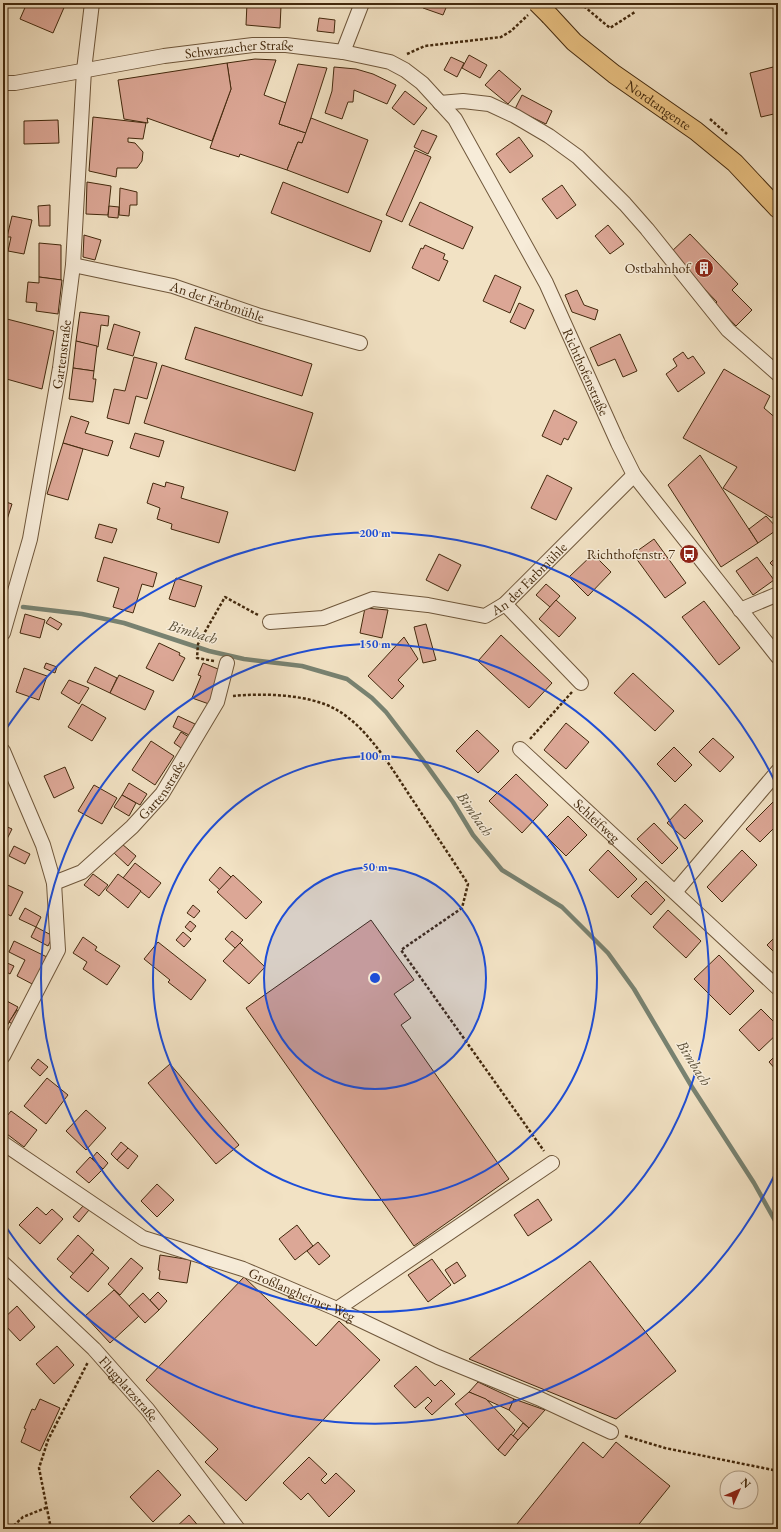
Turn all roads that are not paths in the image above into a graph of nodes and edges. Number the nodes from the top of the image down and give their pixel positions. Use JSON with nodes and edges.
{"nodes":[{"id":1,"x":92,"y":3,"type":"edge"},
{"id":2,"x":362,"y":3,"type":"edge"},
{"id":3,"x":534,"y":8,"type":"edge"},
{"id":4,"x":343,"y":52,"type":"junction"},
{"id":5,"x":84,"y":70,"type":"junction"},
{"id":6,"x":3,"y":83,"type":"edge"},
{"id":7,"x":440,"y":103,"type":"junction"},
{"id":8,"x":455,"y":118,"type":"joint"},
{"id":9,"x":778,"y":209,"type":"edge"},
{"id":10,"x":73,"y":265,"type":"junction"},
{"id":11,"x":360,"y":343,"type":"dead end"},
{"id":12,"x":778,"y":374,"type":"edge"},
{"id":13,"x":634,"y":475,"type":"junction"},
{"id":14,"x":778,"y":594,"type":"edge"},
{"id":15,"x":505,"y":604,"type":"junction"},
{"id":16,"x":740,"y":610,"type":"junction"},
{"id":17,"x":270,"y":622,"type":"road end"},
{"id":18,"x":3,"y":633,"type":"edge"},
{"id":19,"x":778,"y":657,"type":"edge"},
{"id":20,"x":227,"y":663,"type":"dead end"},
{"id":21,"x":581,"y":683,"type":"road end"},
{"id":22,"x":520,"y":749,"type":"road end"},
{"id":23,"x":3,"y":751,"type":"edge"},
{"id":24,"x":778,"y":771,"type":"edge"},
{"id":25,"x":54,"y":883,"type":"junction"},
{"id":26,"x":675,"y":892,"type":"junction"},
{"id":27,"x":778,"y":988,"type":"edge"},
{"id":28,"x":3,"y":1056,"type":"edge"},
{"id":29,"x":3,"y":1143,"type":"edge"},
{"id":30,"x":552,"y":1163,"type":"road end"},
{"id":31,"x":3,"y":1263,"type":"edge"},
{"id":32,"x":336,"y":1309,"type":"junction"},
{"id":33,"x":611,"y":1432,"type":"road end"},
{"id":34,"x":238,"y":1529,"type":"edge"}],
"edges":[{"from":1,"to":5,"type":"street","name":"Gartenstraße"},
{"from":2,"to":4,"type":"street"},
{"from":3,"to":9,"type":"main road","name":"Nordtangente","bridge":true},
{"from":4,"to":5,"type":"street","name":"Schwarzacher Straße"},
{"from":4,"to":7,"type":"street","name":"Schwarzacher Straße"},
{"from":5,"to":6,"type":"street","name":"Schwarzacher Straße"},
{"from":5,"to":10,"type":"street","name":"Gartenstraße"},
{"from":7,"to":8,"type":"street","name":"Schwarzacher Straße"},
{"from":7,"to":12,"type":"street"},
{"from":8,"to":13,"type":"street","name":"Richthofenstraße"},
{"from":10,"to":11,"type":"street","name":"An der Farbmühle"},
{"from":10,"to":18,"type":"street","name":"Gartenstraße"},
{"from":13,"to":15,"type":"street","name":"An der Farbmühle"},
{"from":13,"to":16,"type":"street","name":"Richthofenstraße"},
{"from":14,"to":16,"type":"street"},
{"from":15,"to":17,"type":"street","name":"An der Farbmühle"},
{"from":15,"to":21,"type":"street"},
{"from":16,"to":19,"type":"street","name":"Richthofenstraße"},
{"from":20,"to":25,"type":"street","name":"Gartenstraße"},
{"from":22,"to":26,"type":"street","name":"Schleifweg"},
{"from":23,"to":25,"type":"street"},
{"from":24,"to":26,"type":"street"},
{"from":25,"to":28,"type":"street"},
{"from":26,"to":27,"type":"street","name":"Schleifweg"},
{"from":29,"to":32,"type":"street","name":"Großlangheimer Weg"},
{"from":30,"to":32,"type":"street"},
{"from":31,"to":34,"type":"street","name":"Flugplatzstraße"},
{"from":32,"to":33,"type":"street","name":"Großlangheimer Weg"}]}
